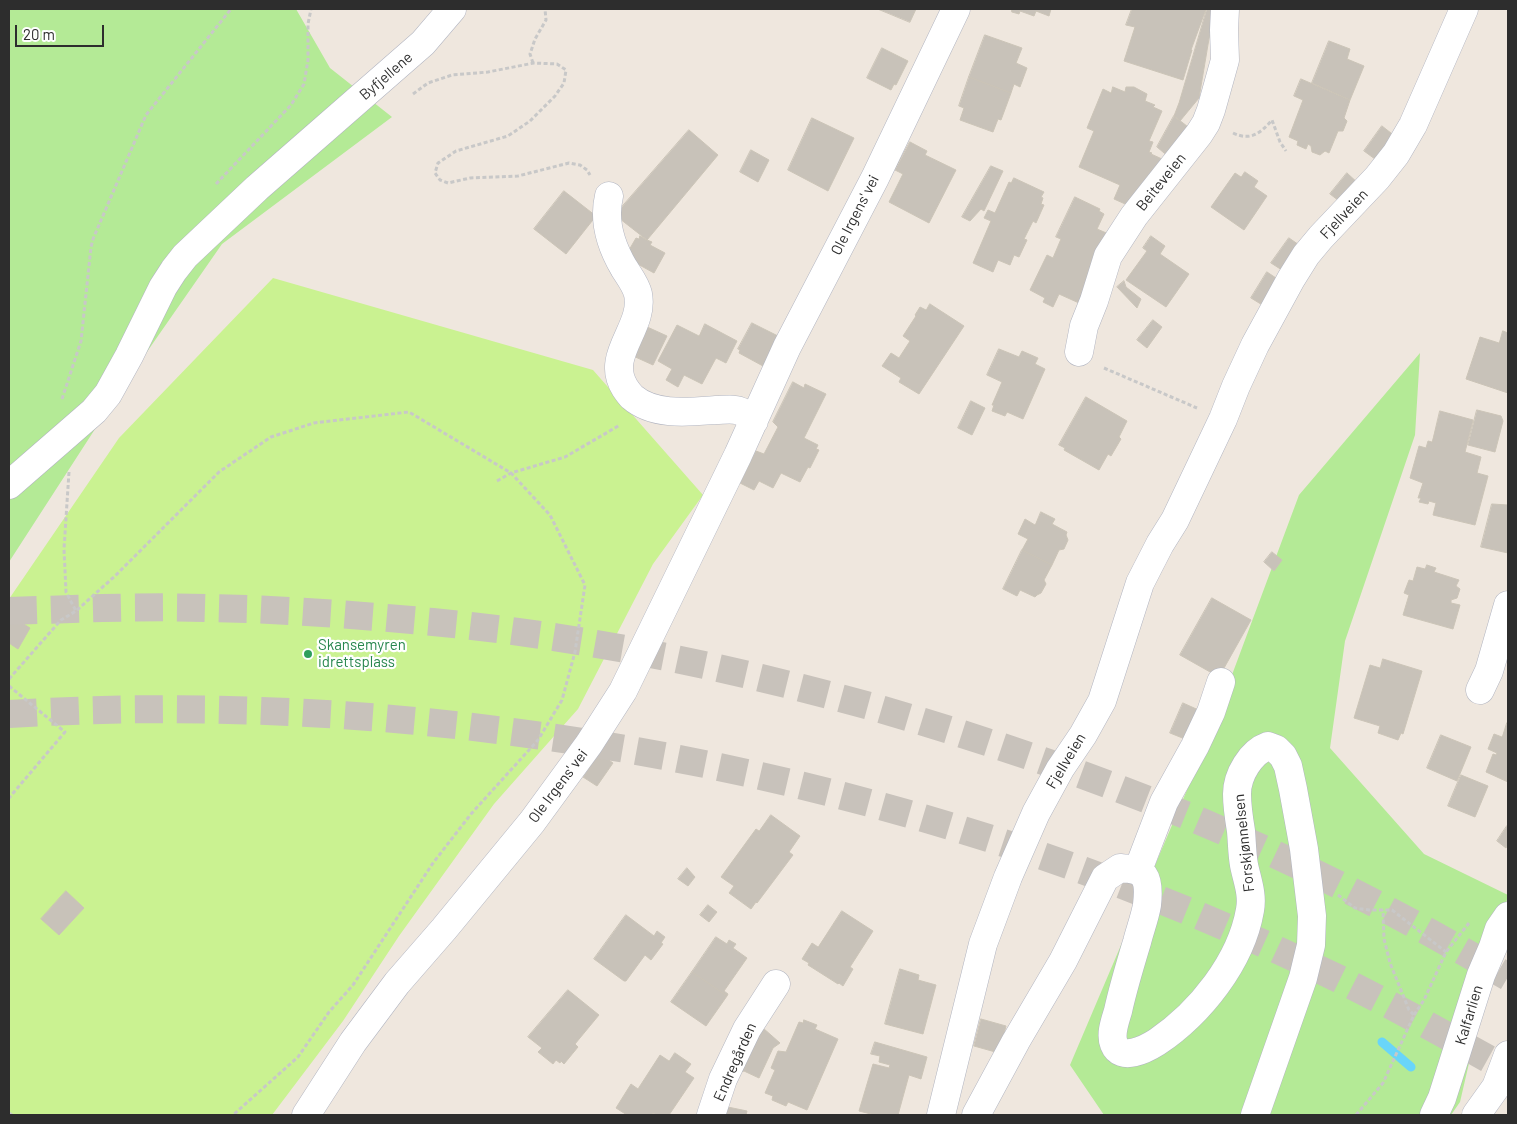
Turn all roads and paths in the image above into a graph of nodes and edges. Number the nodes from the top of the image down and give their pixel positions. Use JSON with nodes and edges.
{"nodes":[{"id":1,"x":231,"y":9,"type":"edge"},
{"id":2,"x":311,"y":9,"type":"edge"},
{"id":3,"x":452,"y":9,"type":"edge"},
{"id":4,"x":545,"y":9,"type":"edge"},
{"id":5,"x":956,"y":9,"type":"edge"},
{"id":6,"x":1225,"y":9,"type":"edge"},
{"id":7,"x":1464,"y":9,"type":"edge"},
{"id":8,"x":534,"y":64,"type":"junction"},
{"id":9,"x":406,"y":99,"type":"dead end"},
{"id":10,"x":1207,"y":121,"type":"junction"},
{"id":11,"x":1286,"y":151,"type":"dead end"},
{"id":12,"x":214,"y":188,"type":"dead end"},
{"id":13,"x":610,"y":196,"type":"joint"},
{"id":14,"x":1079,"y":352,"type":"joint"},
{"id":15,"x":61,"y":403,"type":"dead end"},
{"id":16,"x":649,"y":408,"type":"junction"},
{"id":17,"x":1223,"y":419,"type":"junction"},
{"id":18,"x":754,"y":421,"type":"junction"},
{"id":19,"x":73,"y":430,"type":"junction"},
{"id":20,"x":511,"y":474,"type":"junction"},
{"id":21,"x":497,"y":481,"type":"dead end"},
{"id":22,"x":9,"y":485,"type":"edge"},
{"id":23,"x":1508,"y":605,"type":"edge"},
{"id":24,"x":76,"y":611,"type":"junction"},
{"id":25,"x":9,"y":679,"type":"edge"},
{"id":26,"x":1221,"y":682,"type":"dead end"},
{"id":27,"x":9,"y":686,"type":"edge"},
{"id":28,"x":1480,"y":690,"type":"dead end"},
{"id":29,"x":9,"y":798,"type":"edge"},
{"id":30,"x":1138,"y":870,"type":"junction"},
{"id":31,"x":1355,"y":908,"type":"dead end"},
{"id":32,"x":1383,"y":910,"type":"junction"},
{"id":33,"x":1475,"y":916,"type":"dead end"},
{"id":34,"x":1508,"y":916,"type":"edge"},
{"id":35,"x":1446,"y":952,"type":"junction"},
{"id":36,"x":776,"y":984,"type":"dead end"},
{"id":37,"x":1414,"y":1015,"type":"junction"},
{"id":38,"x":1508,"y":1054,"type":"edge"},
{"id":39,"x":233,"y":1115,"type":"edge"},
{"id":40,"x":306,"y":1115,"type":"edge"},
{"id":41,"x":711,"y":1115,"type":"edge"},
{"id":42,"x":941,"y":1115,"type":"edge"},
{"id":43,"x":976,"y":1115,"type":"edge"},
{"id":44,"x":1255,"y":1115,"type":"edge"},
{"id":45,"x":1356,"y":1115,"type":"edge"},
{"id":46,"x":1434,"y":1115,"type":"edge"},
{"id":47,"x":1476,"y":1115,"type":"edge"}],
"edges":[{"from":1,"to":15,"type":"path"},
{"from":2,"to":12,"type":"path"},
{"from":3,"to":19,"type":"street","name":"Byfjellene"},
{"from":4,"to":8,"type":"path"},
{"from":5,"to":18,"type":"street","name":"Ole Irgens' vei"},
{"from":6,"to":10,"type":"street","name":"Beiteveien"},
{"from":7,"to":17,"type":"street","name":"Fjellveien"},
{"from":8,"to":9,"type":"path"},
{"from":8,"to":13,"type":"path"},
{"from":10,"to":11,"type":"path"},
{"from":10,"to":14,"type":"street","name":"Beiteveien"},
{"from":13,"to":16,"type":"street"},
{"from":14,"to":17,"type":"path"},
{"from":16,"to":18,"type":"street"},
{"from":16,"to":20,"type":"path"},
{"from":17,"to":42,"type":"street","name":"Fjellveien"},
{"from":18,"to":40,"type":"street","name":"Ole Irgens' vei"},
{"from":19,"to":22,"type":"street","name":"Byfjellene"},
{"from":19,"to":24,"type":"path"},
{"from":20,"to":21,"type":"path"},
{"from":20,"to":24,"type":"path"},
{"from":20,"to":39,"type":"path"},
{"from":23,"to":28,"type":"street"},
{"from":24,"to":25,"type":"path"},
{"from":26,"to":30,"type":"street"},
{"from":27,"to":29,"type":"path"},
{"from":30,"to":43,"type":"street"},
{"from":30,"to":44,"type":"street","name":"Forskjønnelsen"},
{"from":31,"to":32,"type":"path"},
{"from":32,"to":35,"type":"path"},
{"from":32,"to":37,"type":"path"},
{"from":33,"to":35,"type":"path"},
{"from":34,"to":46,"type":"street","name":"Kalfarlien"},
{"from":35,"to":37,"type":"path"},
{"from":36,"to":41,"type":"street","name":"Endregården"},
{"from":37,"to":45,"type":"path"},
{"from":38,"to":47,"type":"street"}]}
